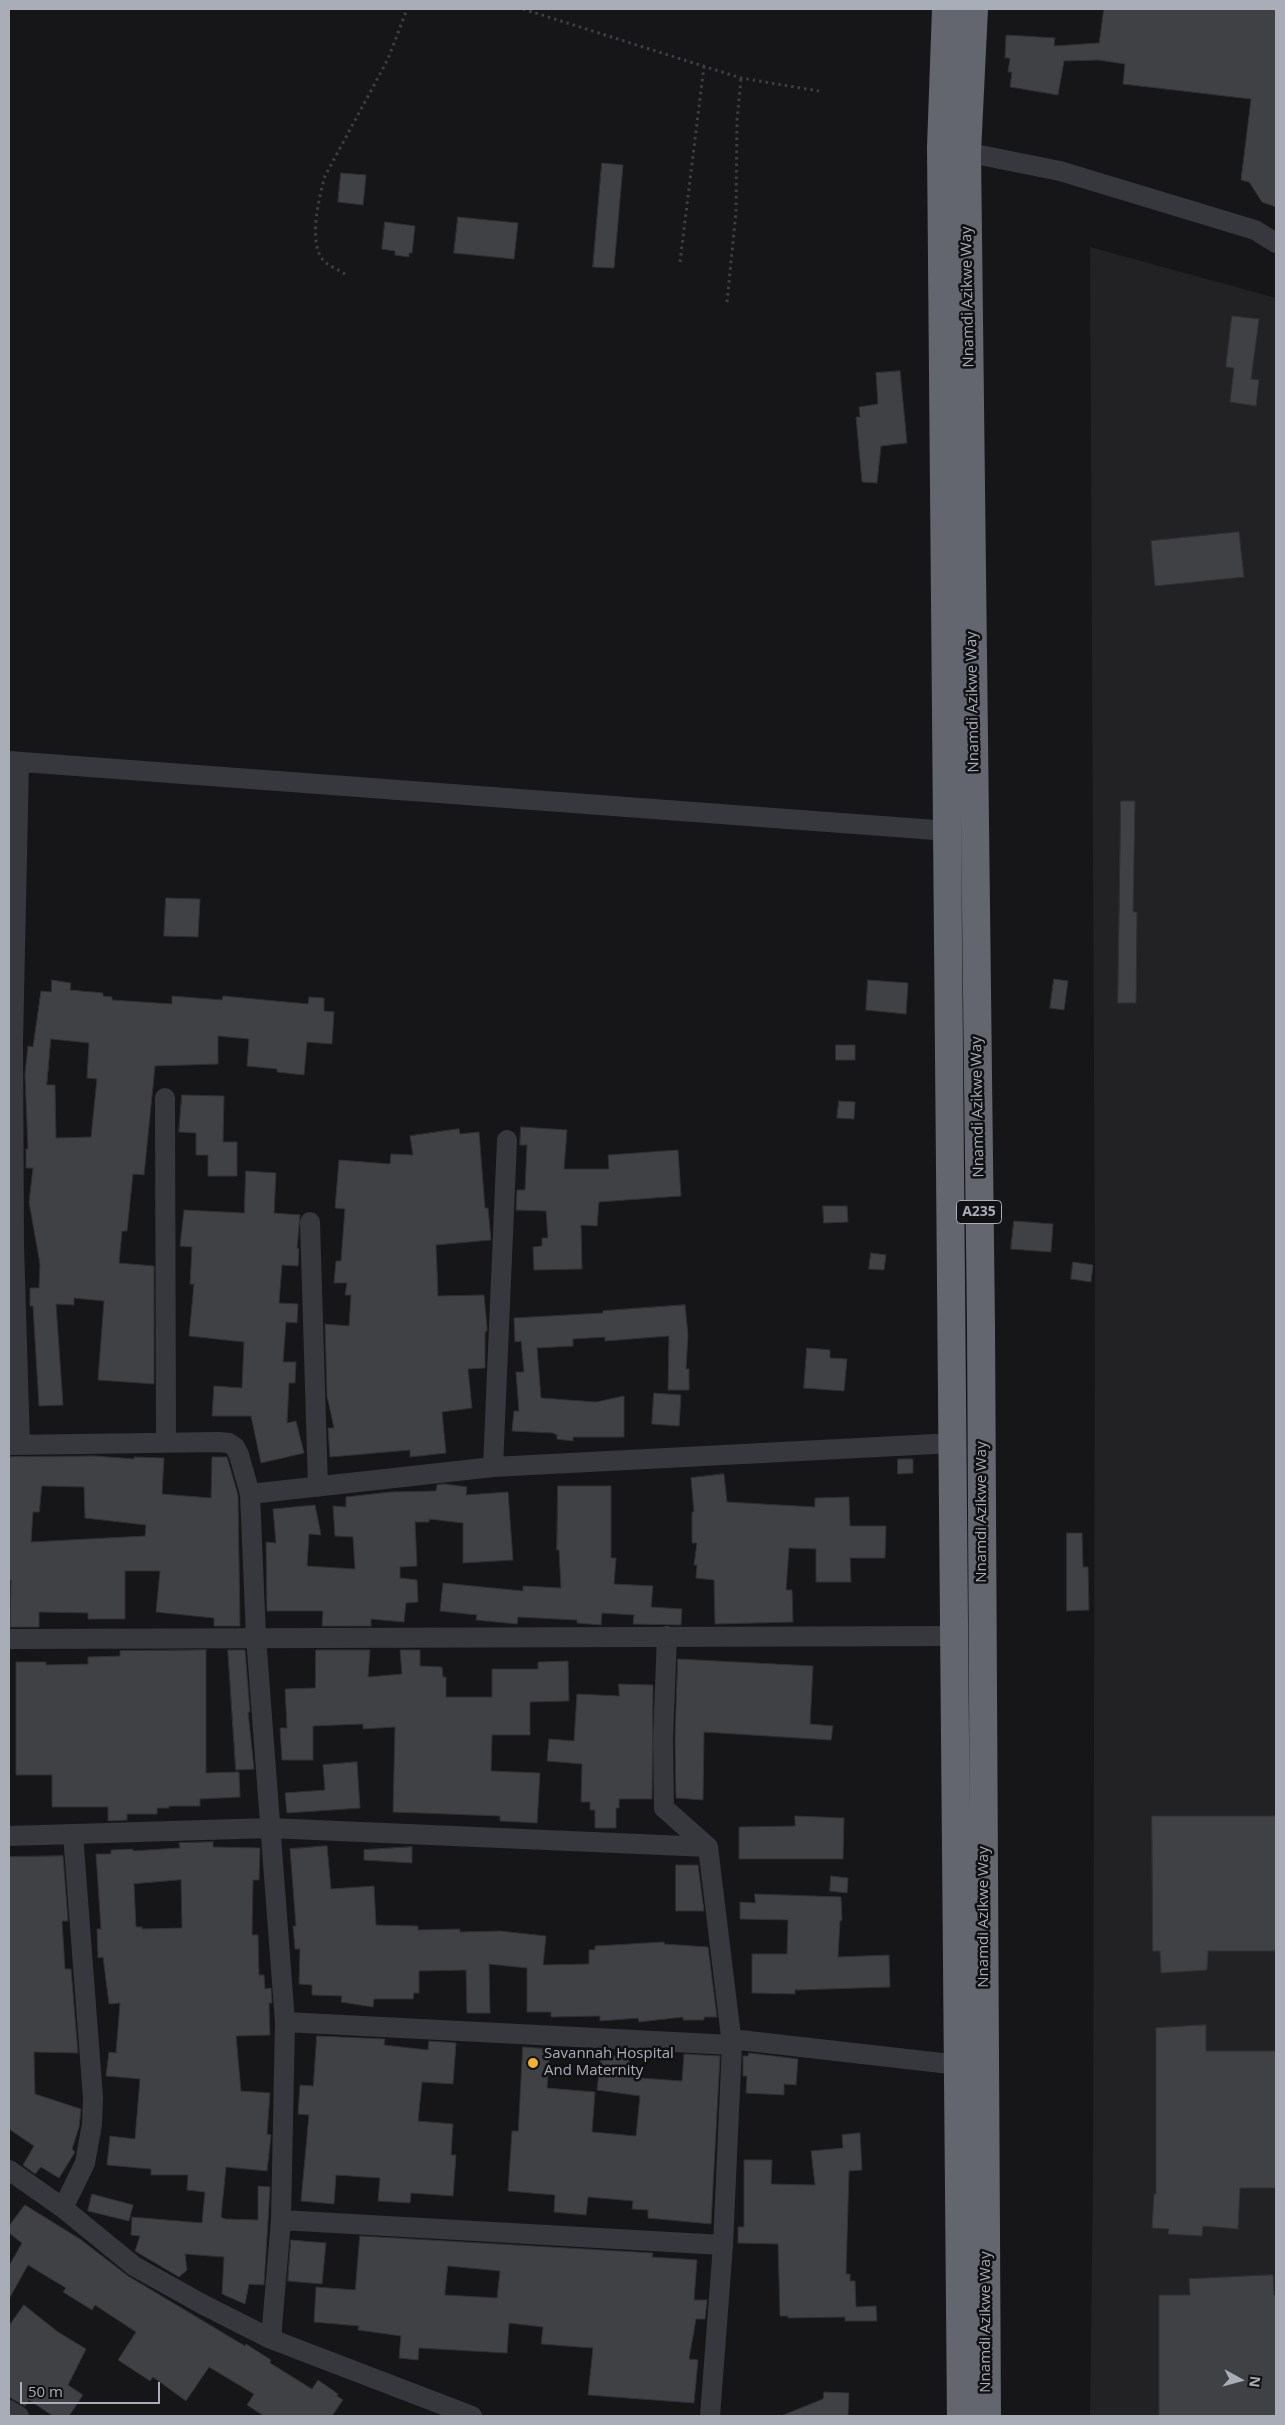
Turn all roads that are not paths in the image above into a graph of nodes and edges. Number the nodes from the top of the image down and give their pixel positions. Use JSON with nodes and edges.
{"nodes":[{"id":1,"x":946,"y":9,"type":"edge"},
{"id":2,"x":974,"y":9,"type":"edge"},
{"id":3,"x":954,"y":149,"type":"junction"},
{"id":4,"x":1276,"y":242,"type":"edge"},
{"id":5,"x":14,"y":761,"type":"edge"},
{"id":6,"x":948,"y":831,"type":"junction"},
{"id":7,"x":11,"y":1042,"type":"edge"},
{"id":8,"x":165,"y":1098,"type":"dead end"},
{"id":9,"x":507,"y":1140,"type":"dead end"},
{"id":10,"x":310,"y":1222,"type":"dead end"},
{"id":11,"x":11,"y":1245,"type":"edge"},
{"id":12,"x":166,"y":1442,"type":"junction"},
{"id":13,"x":954,"y":1443,"type":"junction"},
{"id":14,"x":14,"y":1445,"type":"edge"},
{"id":15,"x":493,"y":1467,"type":"junction"},
{"id":16,"x":318,"y":1487,"type":"junction"},
{"id":17,"x":250,"y":1494,"type":"junction"},
{"id":18,"x":668,"y":1636,"type":"junction"},
{"id":19,"x":956,"y":1636,"type":"junction"},
{"id":20,"x":256,"y":1637,"type":"junction"},
{"id":21,"x":9,"y":1638,"type":"edge"},
{"id":22,"x":269,"y":1828,"type":"junction"},
{"id":23,"x":73,"y":1834,"type":"junction"},
{"id":24,"x":9,"y":1836,"type":"edge"},
{"id":25,"x":708,"y":1847,"type":"junction"},
{"id":26,"x":285,"y":2022,"type":"junction"},
{"id":27,"x":732,"y":2042,"type":"junction"},
{"id":28,"x":959,"y":2065,"type":"junction"},
{"id":29,"x":9,"y":2170,"type":"edge"},
{"id":30,"x":63,"y":2208,"type":"junction"},
{"id":31,"x":281,"y":2220,"type":"junction"},
{"id":32,"x":723,"y":2245,"type":"junction"},
{"id":33,"x":271,"y":2339,"type":"junction"},
{"id":34,"x":9,"y":2410,"type":"edge"},
{"id":35,"x":19,"y":2416,"type":"edge"},
{"id":36,"x":472,"y":2416,"type":"edge"},
{"id":37,"x":710,"y":2416,"type":"edge"},
{"id":38,"x":961,"y":2416,"type":"edge"},
{"id":39,"x":987,"y":2416,"type":"edge"}],
"edges":[{"from":1,"to":3,"type":"highway","name":"Nnamdi Azikwe Way","number":"A235"},
{"from":2,"to":3,"type":"highway","name":"Nnamdi Azikwe Way","number":"A235"},
{"from":3,"to":4,"type":"street"},
{"from":3,"to":6,"type":"highway","name":"Nnamdi Azikwe Way","number":"A235"},
{"from":3,"to":39,"type":"highway","name":"Nnamdi Azikwe Way","number":"A235"},
{"from":5,"to":6,"type":"street"},
{"from":5,"to":7,"type":"street"},
{"from":6,"to":13,"type":"highway","name":"Nnamdi Azikwe Way","number":"A235"},
{"from":7,"to":11,"type":"street"},
{"from":8,"to":12,"type":"street"},
{"from":9,"to":15,"type":"street"},
{"from":10,"to":16,"type":"street"},
{"from":11,"to":14,"type":"street"},
{"from":12,"to":14,"type":"street"},
{"from":12,"to":17,"type":"street"},
{"from":13,"to":15,"type":"street"},
{"from":13,"to":19,"type":"highway","name":"Nnamdi Azikwe Way","number":"A235"},
{"from":15,"to":16,"type":"street"},
{"from":16,"to":17,"type":"street"},
{"from":17,"to":20,"type":"street"},
{"from":18,"to":19,"type":"street"},
{"from":18,"to":20,"type":"street"},
{"from":18,"to":25,"type":"street"},
{"from":19,"to":28,"type":"highway","name":"Nnamdi Azikwe Way","number":"A235"},
{"from":20,"to":21,"type":"street"},
{"from":20,"to":22,"type":"street"},
{"from":22,"to":23,"type":"street"},
{"from":22,"to":25,"type":"street"},
{"from":22,"to":26,"type":"street"},
{"from":23,"to":24,"type":"street"},
{"from":23,"to":30,"type":"street"},
{"from":25,"to":27,"type":"street"},
{"from":26,"to":27,"type":"street"},
{"from":26,"to":31,"type":"street"},
{"from":27,"to":28,"type":"street"},
{"from":27,"to":32,"type":"street"},
{"from":28,"to":38,"type":"highway","name":"Nnamdi Azikwe Way","number":"A235"},
{"from":29,"to":30,"type":"street"},
{"from":30,"to":33,"type":"street"},
{"from":31,"to":32,"type":"street"},
{"from":31,"to":33,"type":"street"},
{"from":32,"to":37,"type":"street"},
{"from":33,"to":36,"type":"street"},
{"from":34,"to":35,"type":"street"}]}
